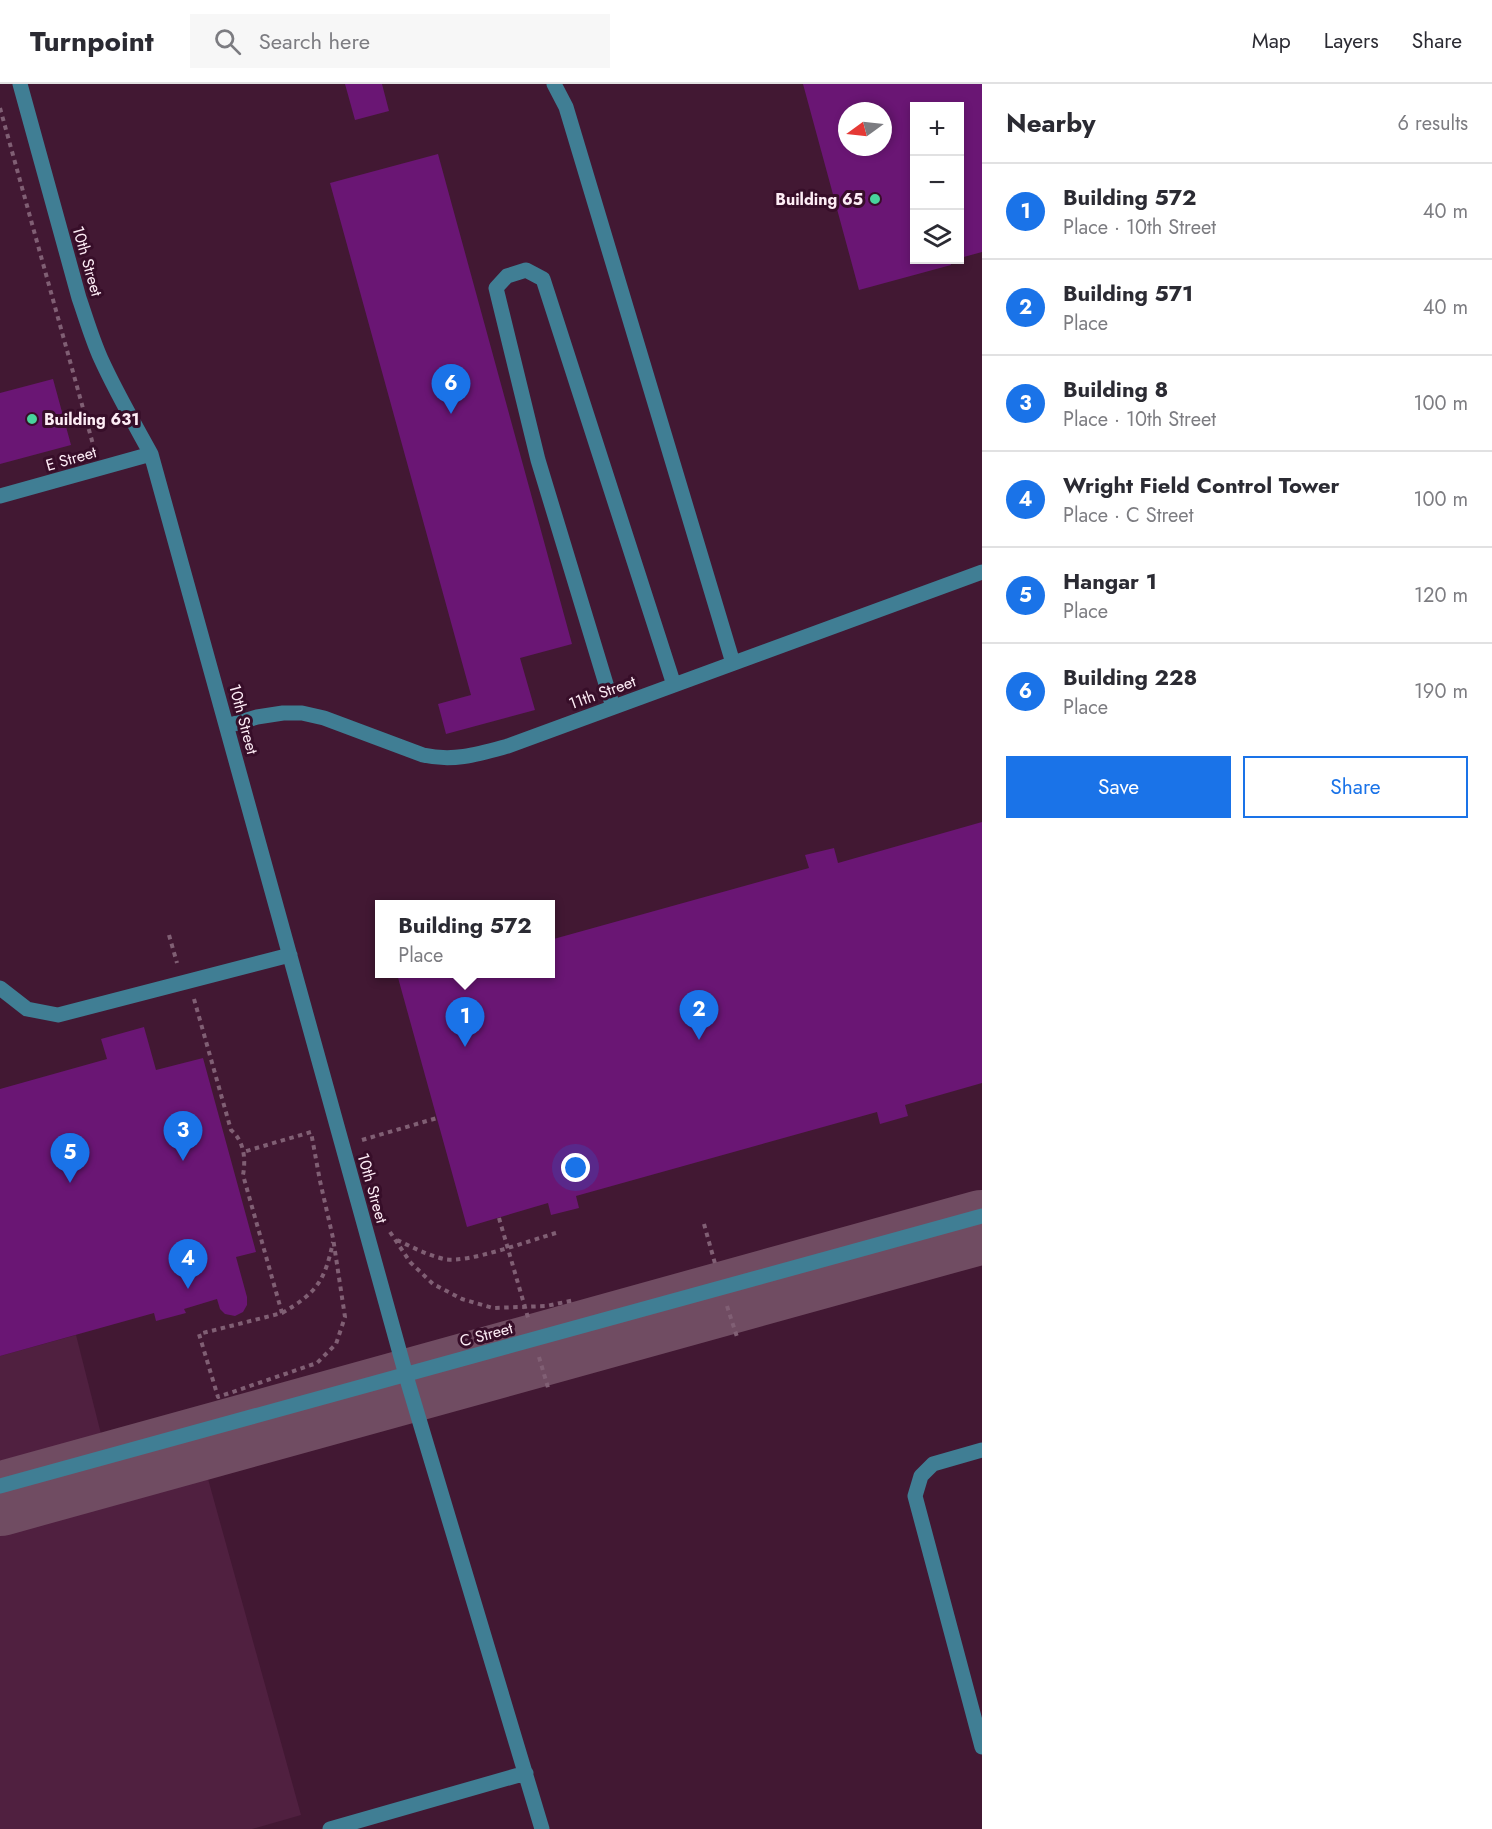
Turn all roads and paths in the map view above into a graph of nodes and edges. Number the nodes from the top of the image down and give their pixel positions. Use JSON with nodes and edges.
{"nodes":[{"id":1,"x":20,"y":84,"type":"edge"},
{"id":2,"x":554,"y":84,"type":"edge"},
{"id":3,"x":0,"y":108,"type":"edge"},
{"id":4,"x":151,"y":454,"type":"junction"},
{"id":5,"x":100,"y":468,"type":"junction"},
{"id":6,"x":0,"y":496,"type":"edge"},
{"id":7,"x":982,"y":572,"type":"edge"},
{"id":8,"x":733,"y":663,"type":"junction"},
{"id":9,"x":674,"y":685,"type":"junction"},
{"id":10,"x":614,"y":707,"type":"junction"},
{"id":11,"x":227,"y":726,"type":"junction"},
{"id":12,"x":169,"y":935,"type":"dead end"},
{"id":13,"x":290,"y":955,"type":"junction"},
{"id":14,"x":186,"y":982,"type":"junction"},
{"id":15,"x":0,"y":988,"type":"edge"},
{"id":16,"x":437,"y":1118,"type":"dead end"},
{"id":17,"x":359,"y":1141,"type":"dead end"},
{"id":18,"x":243,"y":1152,"type":"junction"},
{"id":19,"x":982,"y":1216,"type":"edge"},
{"id":20,"x":499,"y":1218,"type":"dead end"},
{"id":21,"x":388,"y":1229,"type":"dead end"},
{"id":22,"x":556,"y":1233,"type":"dead end"},
{"id":23,"x":333,"y":1238,"type":"junction"},
{"id":24,"x":394,"y":1239,"type":"junction"},
{"id":25,"x":507,"y":1247,"type":"junction"},
{"id":26,"x":575,"y":1300,"type":"dead end"},
{"id":27,"x":524,"y":1306,"type":"junction"},
{"id":28,"x":282,"y":1313,"type":"junction"},
{"id":29,"x":534,"y":1340,"type":"junction"},
{"id":30,"x":406,"y":1374,"type":"junction"},
{"id":31,"x":549,"y":1391,"type":"dead end"},
{"id":32,"x":982,"y":1450,"type":"edge"},
{"id":33,"x":0,"y":1486,"type":"edge"},
{"id":34,"x":982,"y":1747,"type":"edge"},
{"id":35,"x":526,"y":1773,"type":"junction"},
{"id":36,"x":330,"y":1829,"type":"edge"},
{"id":37,"x":542,"y":1829,"type":"edge"}],
"edges":[{"from":1,"to":4,"type":"street","name":"10th Street"},
{"from":2,"to":8,"type":"street"},
{"from":3,"to":5,"type":"path"},
{"from":4,"to":5,"type":"street","name":"E Street"},
{"from":4,"to":11,"type":"street","name":"10th Street"},
{"from":5,"to":6,"type":"street","name":"E Street"},
{"from":7,"to":8,"type":"street","name":"11th Street"},
{"from":8,"to":9,"type":"street","name":"11th Street"},
{"from":9,"to":10,"type":"street","name":"11th Street"},
{"from":9,"to":10,"type":"street"},
{"from":10,"to":11,"type":"street","name":"11th Street"},
{"from":11,"to":13,"type":"street","name":"10th Street"},
{"from":12,"to":14,"type":"path"},
{"from":13,"to":14,"type":"street"},
{"from":13,"to":30,"type":"street","name":"10th Street"},
{"from":14,"to":15,"type":"street"},
{"from":14,"to":18,"type":"path"},
{"from":16,"to":17,"type":"path"},
{"from":18,"to":23,"type":"path"},
{"from":18,"to":28,"type":"path"},
{"from":19,"to":29,"type":"street","name":"C Street"},
{"from":20,"to":25,"type":"path"},
{"from":21,"to":24,"type":"path"},
{"from":22,"to":25,"type":"path"},
{"from":23,"to":28,"type":"path"},
{"from":23,"to":28,"type":"path"},
{"from":24,"to":25,"type":"path"},
{"from":24,"to":27,"type":"path"},
{"from":25,"to":27,"type":"path"},
{"from":26,"to":27,"type":"path"},
{"from":27,"to":29,"type":"path"},
{"from":29,"to":30,"type":"street","name":"C Street"},
{"from":29,"to":31,"type":"path"},
{"from":30,"to":33,"type":"street","name":"C Street"},
{"from":30,"to":35,"type":"street","name":"10th Street"},
{"from":32,"to":34,"type":"street"},
{"from":35,"to":36,"type":"street"},
{"from":35,"to":37,"type":"street","name":"10th Street"}]}
